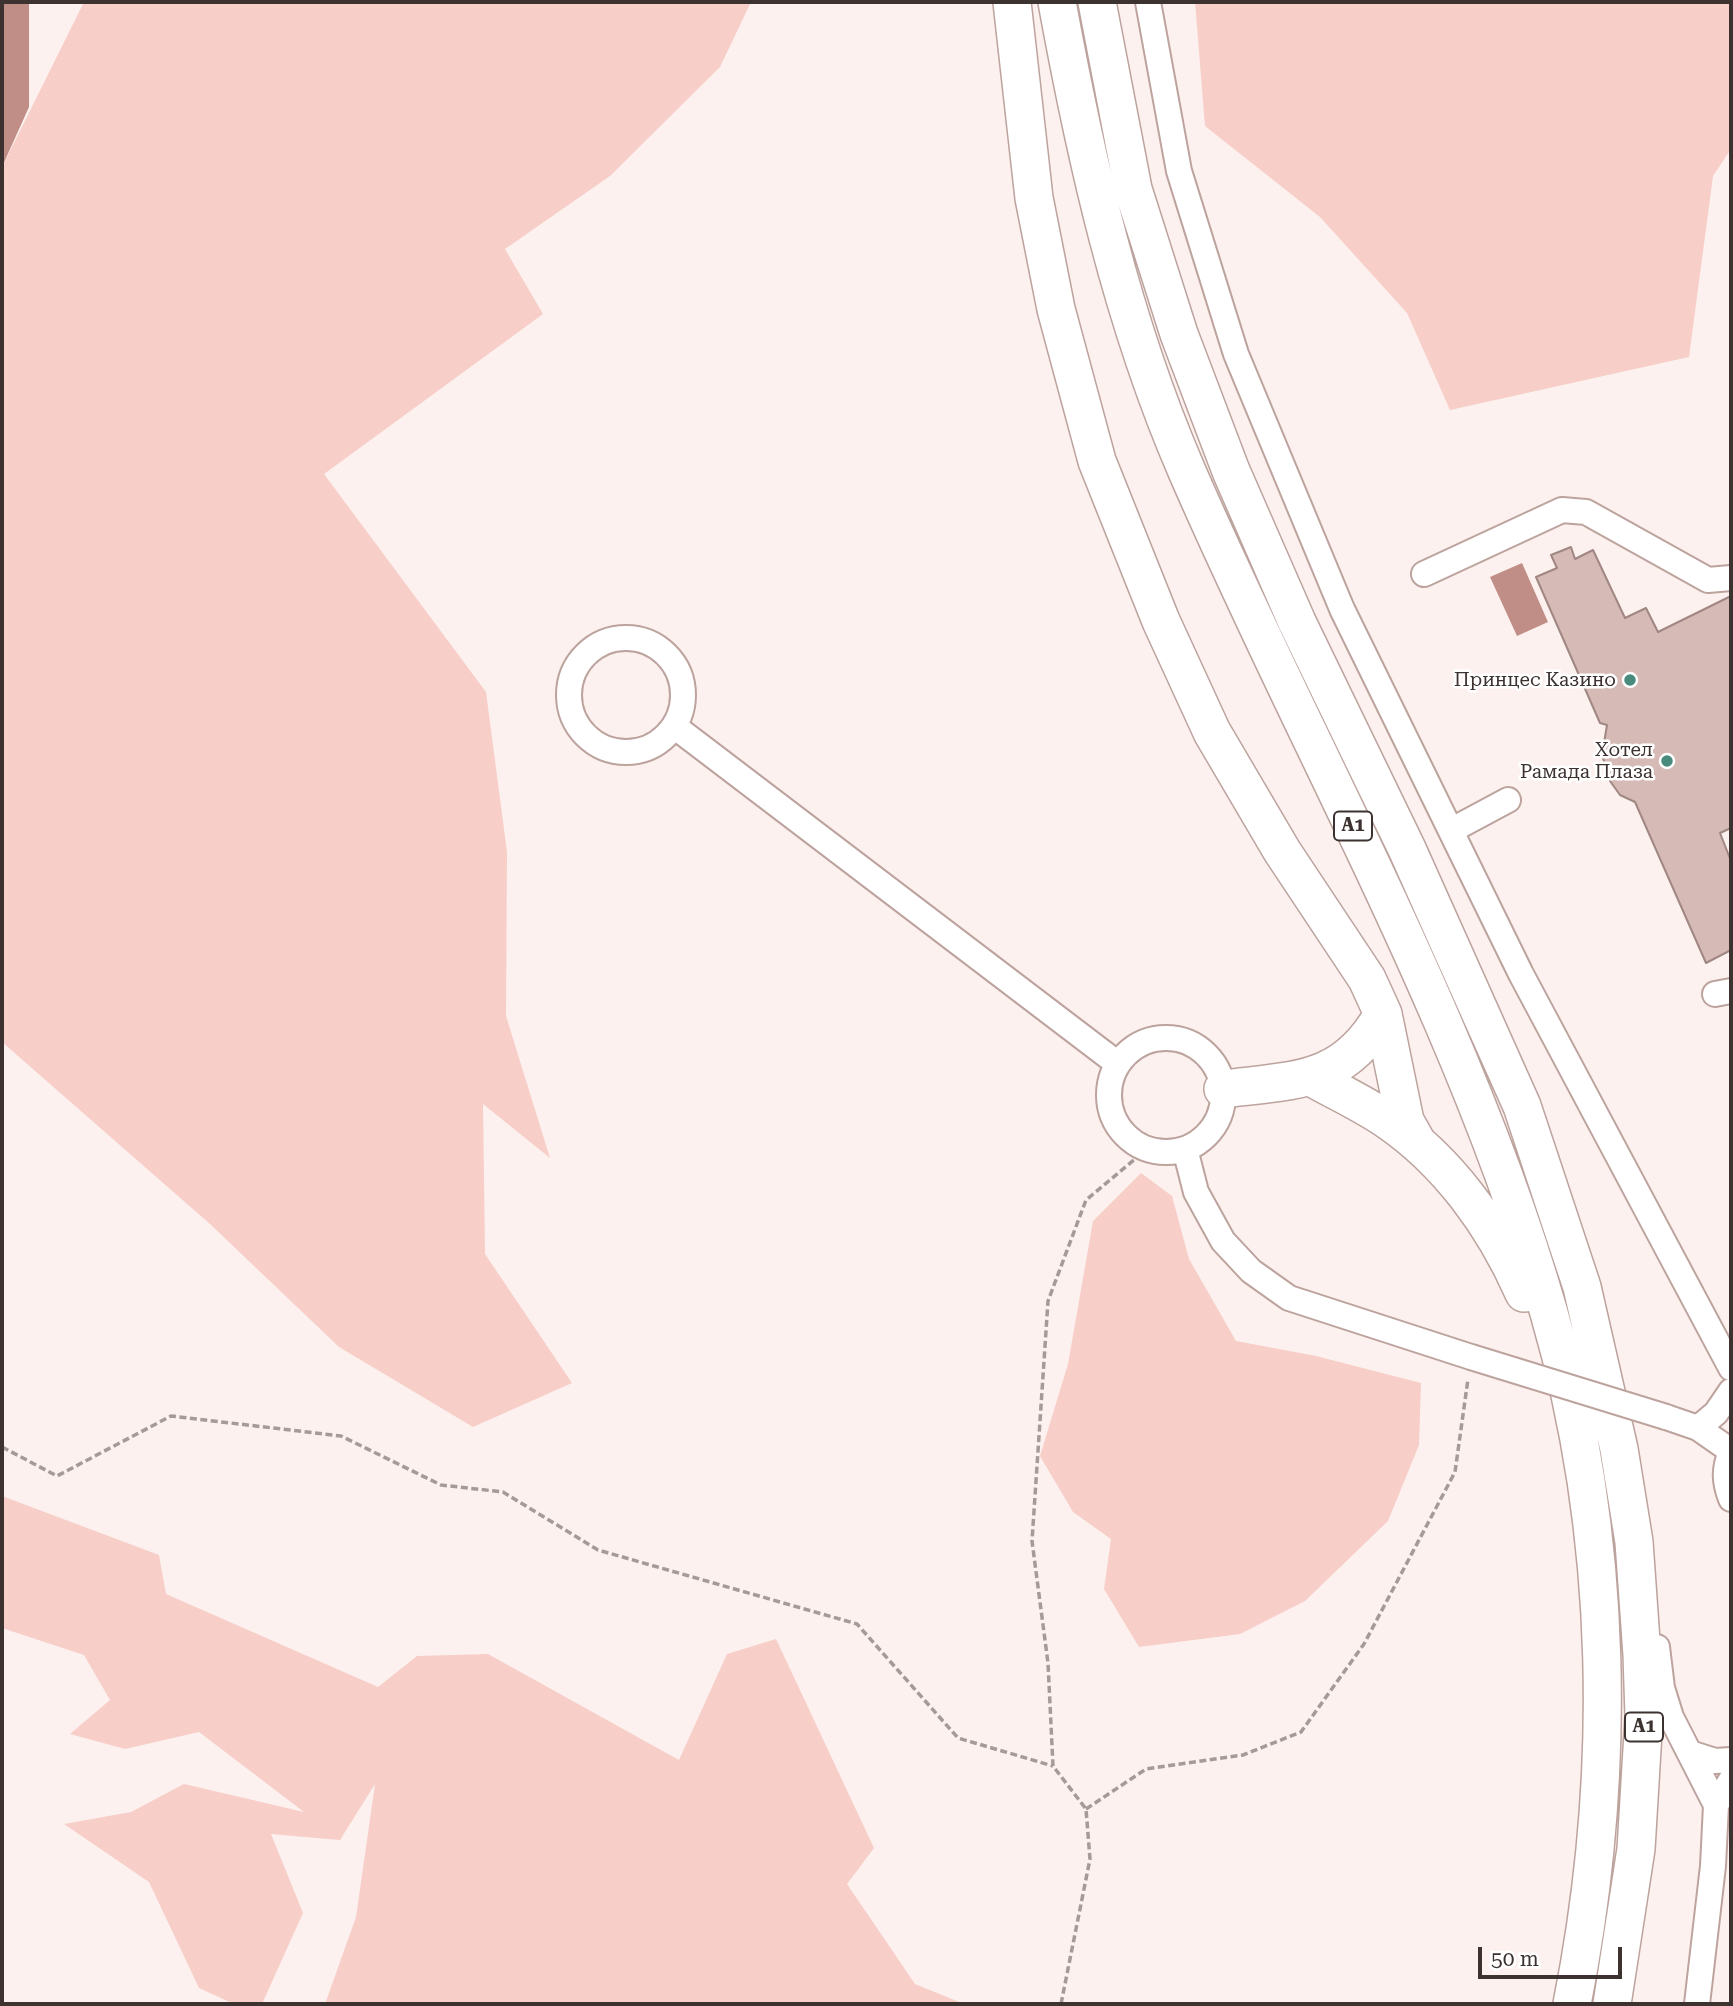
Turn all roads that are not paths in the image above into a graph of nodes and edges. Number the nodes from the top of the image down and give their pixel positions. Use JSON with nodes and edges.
{"nodes":[{"id":1,"x":1012,"y":2,"type":"edge"},
{"id":2,"x":1057,"y":2,"type":"edge"},
{"id":3,"x":1097,"y":2,"type":"edge"},
{"id":4,"x":1148,"y":2,"type":"edge"},
{"id":5,"x":1424,"y":574,"type":"dead end"},
{"id":6,"x":1731,"y":578,"type":"edge"},
{"id":7,"x":674,"y":726,"type":"junction"},
{"id":8,"x":1508,"y":800,"type":"dead end"},
{"id":9,"x":1452,"y":831,"type":"junction"},
{"id":10,"x":1383,"y":1014,"type":"junction"},
{"id":11,"x":1118,"y":1063,"type":"junction"},
{"id":12,"x":1311,"y":1077,"type":"junction"},
{"id":13,"x":1223,"y":1089,"type":"junction"},
{"id":14,"x":1418,"y":1144,"type":"junction"},
{"id":15,"x":1185,"y":1149,"type":"junction"},
{"id":16,"x":1731,"y":1368,"type":"edge"},
{"id":17,"x":1731,"y":1391,"type":"edge"},
{"id":18,"x":1698,"y":1428,"type":"junction"},
{"id":19,"x":1619,"y":1449,"type":"junction"},
{"id":20,"x":1731,"y":1451,"type":"edge"},
{"id":21,"x":1731,"y":1499,"type":"edge"},
{"id":22,"x":1603,"y":1662,"type":"junction"},
{"id":23,"x":1690,"y":1754,"type":"junction"},
{"id":24,"x":1731,"y":1760,"type":"edge"},
{"id":25,"x":1731,"y":1780,"type":"edge"},
{"id":26,"x":1716,"y":1805,"type":"junction"},
{"id":27,"x":1572,"y":2004,"type":"edge"},
{"id":28,"x":1612,"y":2004,"type":"edge"},
{"id":29,"x":1697,"y":2004,"type":"edge"}],
"edges":[{"from":1,"to":10,"type":"highway"},
{"from":2,"to":22,"type":"highway","number":"A1"},
{"from":3,"to":19,"type":"highway","number":"A1"},
{"from":4,"to":9,"type":"street"},
{"from":5,"to":6,"type":"street"},
{"from":7,"to":7,"type":"street"},
{"from":7,"to":11,"type":"street"},
{"from":8,"to":9,"type":"street"},
{"from":9,"to":16,"type":"street"},
{"from":10,"to":12,"type":"highway"},
{"from":10,"to":14,"type":"highway"},
{"from":11,"to":13,"type":"street"},
{"from":11,"to":15,"type":"street"},
{"from":12,"to":13,"type":"highway"},
{"from":12,"to":14,"type":"highway"},
{"from":13,"to":15,"type":"street"},
{"from":14,"to":22,"type":"highway"},
{"from":15,"to":18,"type":"street","bridge":true},
{"from":17,"to":18,"type":"street"},
{"from":18,"to":20,"type":"street"},
{"from":19,"to":23,"type":"street"},
{"from":19,"to":28,"type":"highway","number":"A1"},
{"from":20,"to":21,"type":"street"},
{"from":22,"to":27,"type":"highway","number":"A1"},
{"from":23,"to":24,"type":"street"},
{"from":23,"to":26,"type":"street"},
{"from":25,"to":26,"type":"street"},
{"from":26,"to":29,"type":"street"}]}
